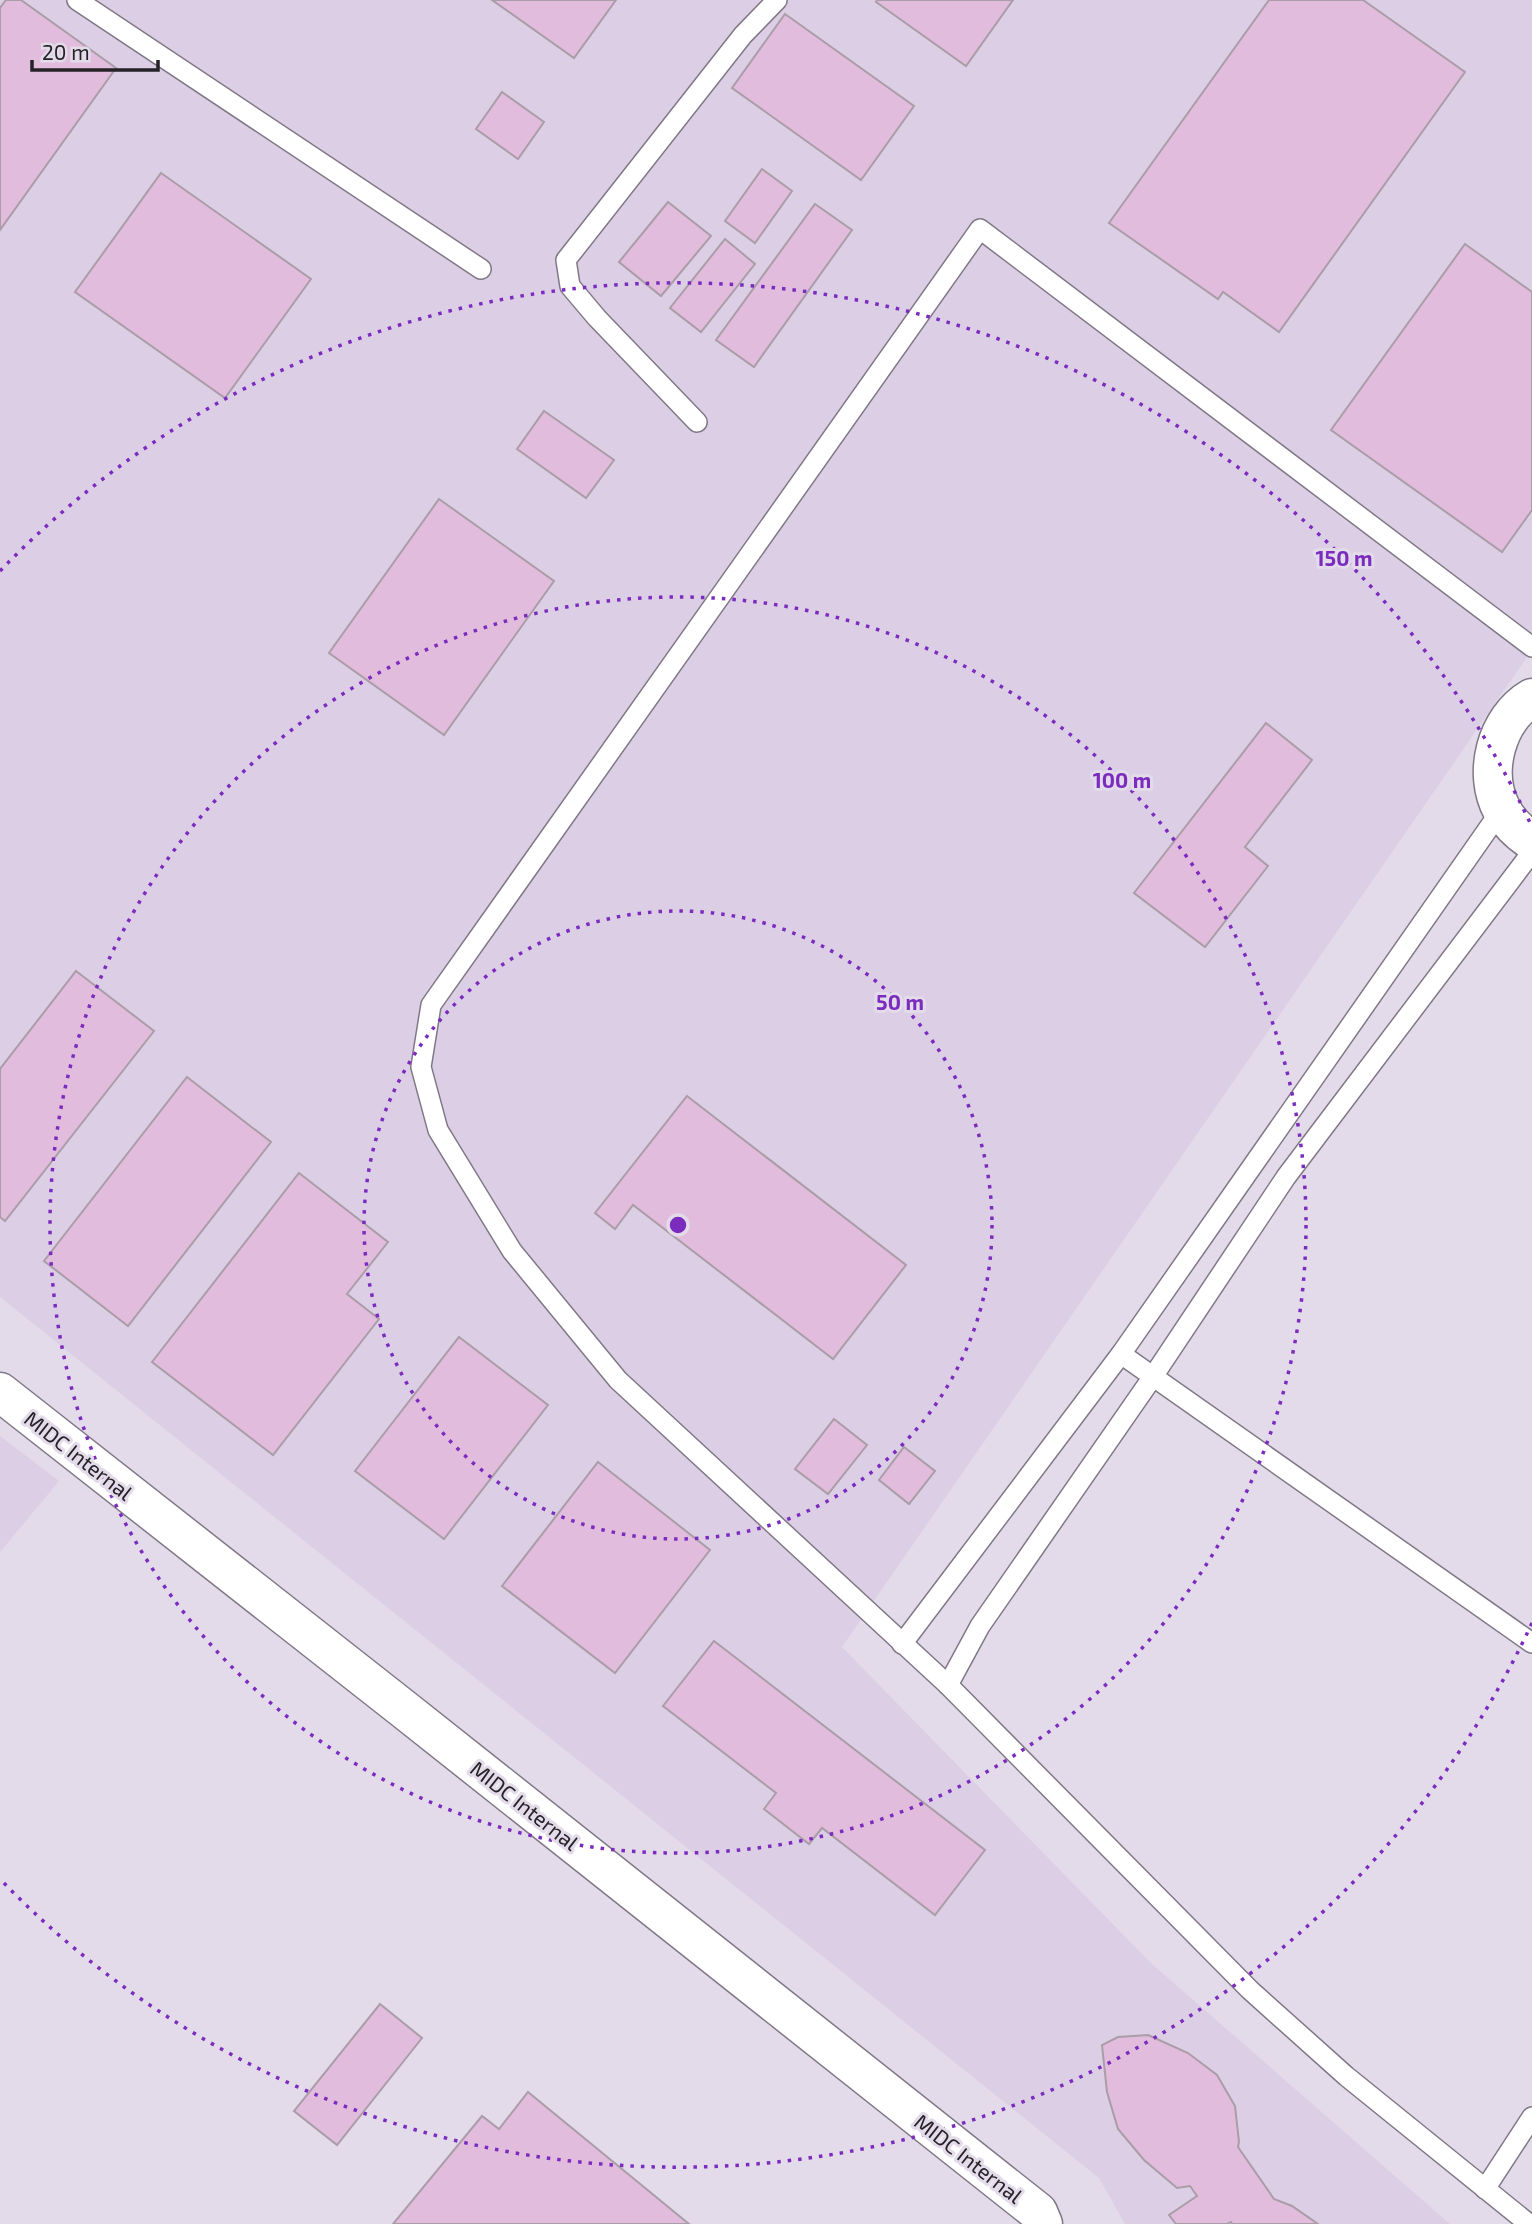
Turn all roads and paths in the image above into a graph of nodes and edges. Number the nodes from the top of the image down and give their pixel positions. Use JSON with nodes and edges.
{"nodes":[{"id":1,"x":77,"y":0,"type":"edge"},
{"id":2,"x":777,"y":0,"type":"edge"},
{"id":3,"x":481,"y":269,"type":"dead end"},
{"id":4,"x":697,"y":422,"type":"dead end"},
{"id":5,"x":1532,"y":647,"type":"edge"},
{"id":6,"x":1532,"y":698,"type":"edge"},
{"id":7,"x":1502,"y":809,"type":"junction"},
{"id":8,"x":1532,"y":841,"type":"edge"},
{"id":9,"x":1532,"y":852,"type":"edge"},
{"id":10,"x":1121,"y":1354,"type":"junction"},
{"id":11,"x":1152,"y":1378,"type":"junction"},
{"id":12,"x":0,"y":1392,"type":"edge"},
{"id":13,"x":1532,"y":1643,"type":"edge"},
{"id":14,"x":902,"y":1644,"type":"junction"},
{"id":15,"x":948,"y":1685,"type":"junction"},
{"id":16,"x":1532,"y":2117,"type":"edge"},
{"id":17,"x":1485,"y":2189,"type":"junction"},
{"id":18,"x":1044,"y":2224,"type":"edge"},
{"id":19,"x":1529,"y":2224,"type":"edge"}],
"edges":[{"from":1,"to":3,"type":"lane"},
{"from":2,"to":4,"type":"lane"},
{"from":5,"to":14,"type":"lane"},
{"from":6,"to":7,"type":"street"},
{"from":7,"to":8,"type":"street"},
{"from":7,"to":10,"type":"lane"},
{"from":9,"to":11,"type":"lane"},
{"from":10,"to":11,"type":"lane"},
{"from":10,"to":14,"type":"lane"},
{"from":11,"to":13,"type":"lane"},
{"from":11,"to":15,"type":"lane"},
{"from":12,"to":18,"type":"street","name":"MIDC Internal"},
{"from":14,"to":15,"type":"lane"},
{"from":15,"to":17,"type":"lane"},
{"from":16,"to":17,"type":"lane"},
{"from":17,"to":19,"type":"lane"}]}
